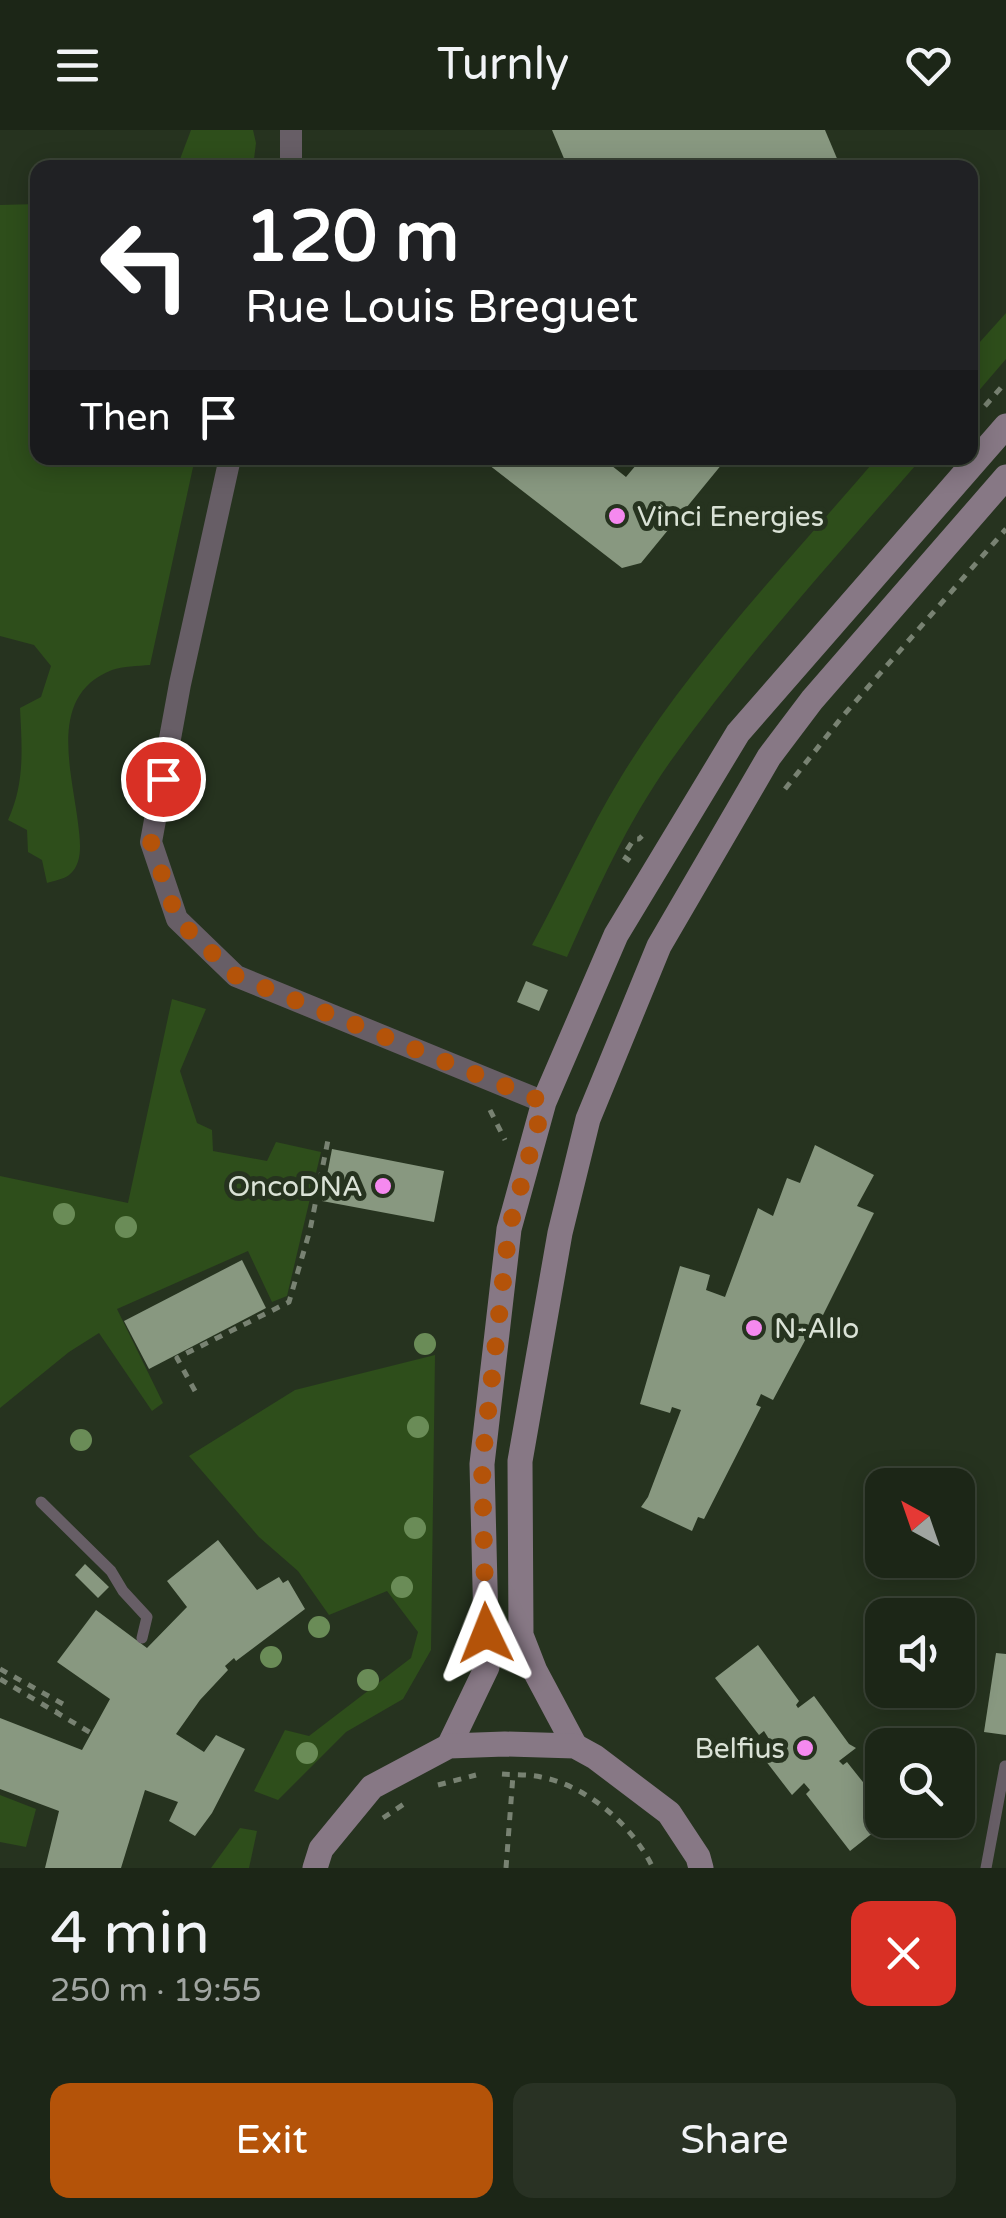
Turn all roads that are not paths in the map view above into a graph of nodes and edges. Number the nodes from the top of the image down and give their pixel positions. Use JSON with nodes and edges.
{"nodes":[{"id":1,"x":291,"y":130,"type":"edge"},
{"id":2,"x":291,"y":160,"type":"edge"},
{"id":3,"x":1006,"y":426,"type":"edge"},
{"id":4,"x":978,"y":458,"type":"edge"},
{"id":5,"x":228,"y":465,"type":"edge"},
{"id":6,"x":972,"y":465,"type":"edge"},
{"id":7,"x":1006,"y":477,"type":"edge"},
{"id":8,"x":544,"y":1102,"type":"junction"},
{"id":9,"x":41,"y":1502,"type":"dead end"},
{"id":10,"x":142,"y":1638,"type":"dead end"},
{"id":11,"x":449,"y":1746,"type":"junction"},
{"id":12,"x":575,"y":1746,"type":"junction"},
{"id":13,"x":1005,"y":1766,"type":"edge"},
{"id":14,"x":315,"y":1868,"type":"edge"},
{"id":15,"x":701,"y":1868,"type":"edge"},
{"id":16,"x":986,"y":1868,"type":"edge"}],
"edges":[{"from":1,"to":2,"type":"street"},
{"from":3,"to":4,"type":"street"},
{"from":5,"to":8,"type":"street"},
{"from":6,"to":8,"type":"street"},
{"from":7,"to":12,"type":"street"},
{"from":8,"to":11,"type":"street"},
{"from":9,"to":10,"type":"lane"},
{"from":11,"to":12,"type":"street"},
{"from":11,"to":14,"type":"street"},
{"from":12,"to":15,"type":"street"},
{"from":13,"to":16,"type":"lane"}]}
